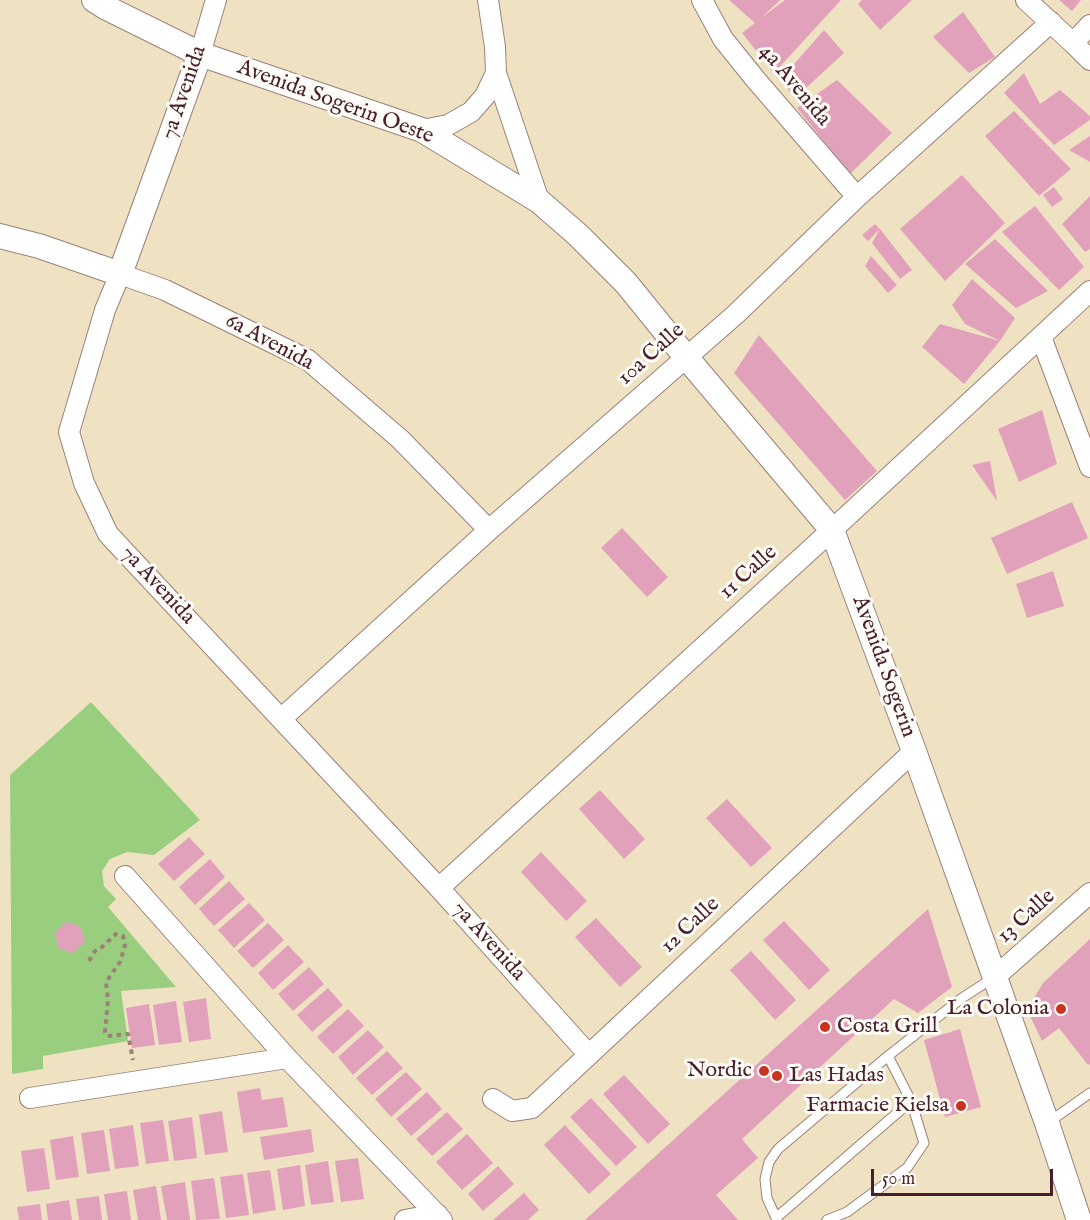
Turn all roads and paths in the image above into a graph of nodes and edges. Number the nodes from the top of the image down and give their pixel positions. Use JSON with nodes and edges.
{"nodes":[{"id":1,"x":94,"y":0,"type":"edge"},
{"id":2,"x":216,"y":0,"type":"edge"},
{"id":3,"x":488,"y":0,"type":"edge"},
{"id":4,"x":702,"y":0,"type":"edge"},
{"id":5,"x":1026,"y":0,"type":"edge"},
{"id":6,"x":1050,"y":22,"type":"junction"},
{"id":7,"x":1090,"y":25,"type":"edge"},
{"id":8,"x":1073,"y":43,"type":"junction"},
{"id":9,"x":200,"y":54,"type":"junction"},
{"id":10,"x":1090,"y":60,"type":"edge"},
{"id":11,"x":496,"y":73,"type":"junction"},
{"id":12,"x":422,"y":130,"type":"junction"},
{"id":13,"x":857,"y":197,"type":"junction"},
{"id":14,"x":539,"y":201,"type":"junction"},
{"id":15,"x":0,"y":236,"type":"edge"},
{"id":16,"x":120,"y":274,"type":"junction"},
{"id":17,"x":1090,"y":291,"type":"edge"},
{"id":18,"x":1041,"y":337,"type":"junction"},
{"id":19,"x":686,"y":357,"type":"junction"},
{"id":20,"x":1090,"y":467,"type":"edge"},
{"id":21,"x":489,"y":530,"type":"junction"},
{"id":22,"x":832,"y":530,"type":"junction"},
{"id":23,"x":281,"y":719,"type":"junction"},
{"id":24,"x":914,"y":750,"type":"junction"},
{"id":25,"x":125,"y":876,"type":"dead end"},
{"id":26,"x":439,"y":888,"type":"junction"},
{"id":27,"x":1090,"y":893,"type":"edge"},
{"id":28,"x":89,"y":961,"type":"dead end"},
{"id":29,"x":995,"y":977,"type":"junction"},
{"id":30,"x":589,"y":1055,"type":"junction"},
{"id":31,"x":888,"y":1056,"type":"junction"},
{"id":32,"x":287,"y":1058,"type":"junction"},
{"id":33,"x":134,"y":1082,"type":"junction"},
{"id":34,"x":1090,"y":1093,"type":"edge"},
{"id":35,"x":30,"y":1098,"type":"dead end"},
{"id":36,"x":493,"y":1099,"type":"dead end"},
{"id":37,"x":911,"y":1101,"type":"junction"},
{"id":38,"x":1047,"y":1123,"type":"junction"},
{"id":39,"x":440,"y":1217,"type":"edge"},
{"id":40,"x":777,"y":1219,"type":"edge"},
{"id":41,"x":405,"y":1220,"type":"edge"},
{"id":42,"x":827,"y":1220,"type":"edge"},
{"id":43,"x":1079,"y":1220,"type":"edge"}],
"edges":[{"from":1,"to":9,"type":"street","name":"Avenida Sogerin Oeste"},
{"from":2,"to":9,"type":"street","name":"7a Avenida"},
{"from":3,"to":11,"type":"street"},
{"from":4,"to":13,"type":"street","name":"4a Avenida"},
{"from":5,"to":6,"type":"street"},
{"from":6,"to":8,"type":"street"},
{"from":6,"to":13,"type":"street","name":"10a Calle"},
{"from":7,"to":8,"type":"street"},
{"from":8,"to":10,"type":"street"},
{"from":9,"to":12,"type":"street","name":"Avenida Sogerin Oeste"},
{"from":9,"to":16,"type":"street","name":"7a Avenida"},
{"from":11,"to":12,"type":"street"},
{"from":11,"to":14,"type":"street"},
{"from":12,"to":14,"type":"street","name":"Avenida Sogerin Oeste"},
{"from":13,"to":19,"type":"street","name":"10a Calle"},
{"from":14,"to":19,"type":"street","name":"Avenida Sogerin"},
{"from":15,"to":16,"type":"street","name":"6a Avenida"},
{"from":16,"to":21,"type":"street","name":"6a Avenida"},
{"from":16,"to":23,"type":"street","name":"7a Avenida"},
{"from":17,"to":18,"type":"street","name":"11 Calle"},
{"from":18,"to":20,"type":"street"},
{"from":18,"to":22,"type":"street","name":"11 Calle"},
{"from":19,"to":21,"type":"street","name":"10a Calle"},
{"from":19,"to":22,"type":"street","name":"Avenida Sogerin"},
{"from":21,"to":23,"type":"street","name":"10a Calle"},
{"from":22,"to":24,"type":"street","name":"Avenida Sogerin"},
{"from":22,"to":26,"type":"street","name":"11 Calle"},
{"from":23,"to":26,"type":"street","name":"7a Avenida"},
{"from":24,"to":29,"type":"street","name":"Avenida Sogerin"},
{"from":24,"to":30,"type":"street","name":"12 Calle"},
{"from":25,"to":32,"type":"street"},
{"from":26,"to":30,"type":"street","name":"7a Avenida"},
{"from":27,"to":29,"type":"street","name":"13 Calle"},
{"from":28,"to":33,"type":"path"},
{"from":29,"to":31,"type":"lane"},
{"from":29,"to":38,"type":"street","name":"Avenida Sogerin"},
{"from":30,"to":36,"type":"street","name":"12 Calle"},
{"from":31,"to":37,"type":"lane"},
{"from":31,"to":40,"type":"lane"},
{"from":32,"to":33,"type":"street"},
{"from":32,"to":39,"type":"street"},
{"from":33,"to":35,"type":"street"},
{"from":34,"to":38,"type":"lane"},
{"from":37,"to":40,"type":"lane"},
{"from":37,"to":42,"type":"lane"},
{"from":38,"to":43,"type":"street","name":"Avenida Sogerin"},
{"from":39,"to":41,"type":"street"}]}
